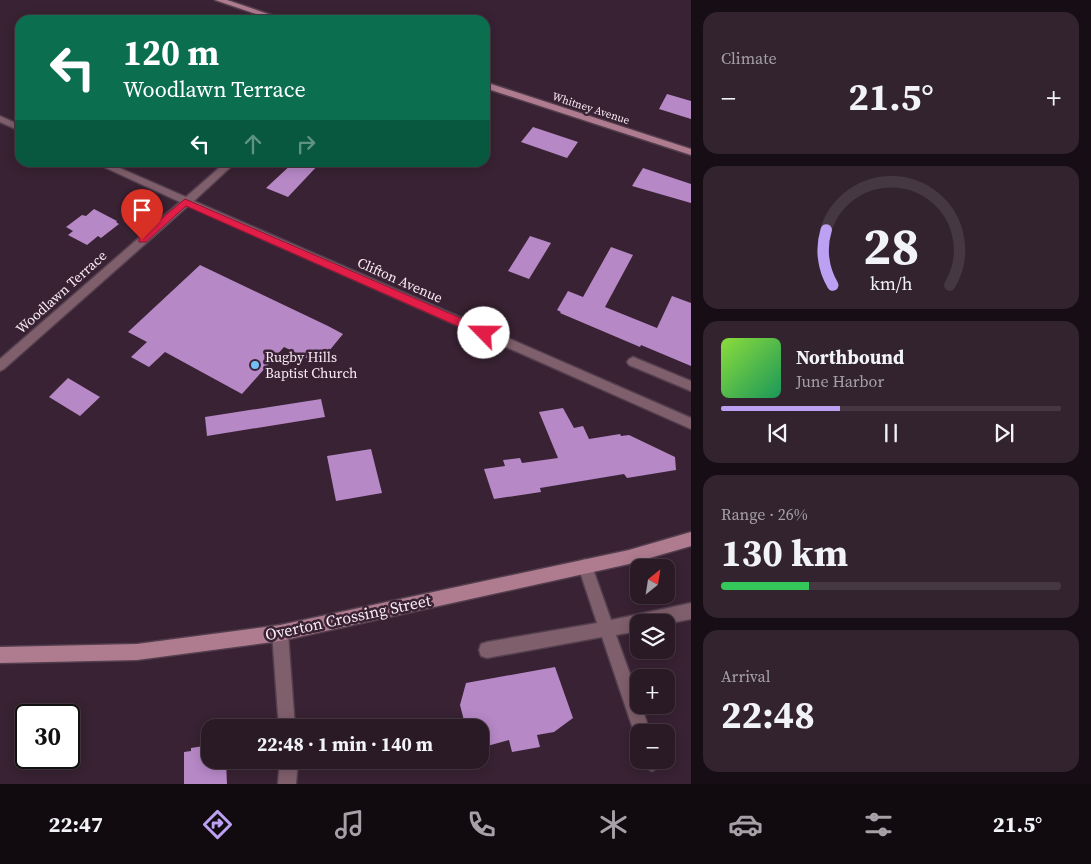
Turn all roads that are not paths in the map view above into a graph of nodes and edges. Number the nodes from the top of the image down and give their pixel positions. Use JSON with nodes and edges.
{"nodes":[{"id":1,"x":219,"y":0,"type":"edge"},
{"id":2,"x":266,"y":15,"type":"edge"},
{"id":3,"x":490,"y":87,"type":"edge"},
{"id":4,"x":0,"y":119,"type":"edge"},
{"id":5,"x":15,"y":126,"type":"edge"},
{"id":6,"x":691,"y":152,"type":"edge"},
{"id":7,"x":108,"y":167,"type":"edge"},
{"id":8,"x":226,"y":167,"type":"edge"},
{"id":9,"x":185,"y":202,"type":"junction"},
{"id":10,"x":633,"y":362,"type":"dead end"},
{"id":11,"x":0,"y":366,"type":"edge"},
{"id":12,"x":691,"y":386,"type":"edge"},
{"id":13,"x":691,"y":424,"type":"edge"},
{"id":14,"x":691,"y":539,"type":"edge"},
{"id":15,"x":585,"y":566,"type":"junction"},
{"id":16,"x":691,"y":611,"type":"edge"},
{"id":17,"x":675,"y":615,"type":"edge"},
{"id":18,"x":630,"y":625,"type":"edge"},
{"id":19,"x":607,"y":630,"type":"junction"},
{"id":20,"x":280,"y":634,"type":"junction"},
{"id":21,"x":487,"y":650,"type":"dead end"},
{"id":22,"x":0,"y":655,"type":"edge"},
{"id":23,"x":286,"y":719,"type":"edge"},
{"id":24,"x":639,"y":724,"type":"edge"},
{"id":25,"x":288,"y":769,"type":"edge"},
{"id":26,"x":287,"y":784,"type":"edge"}],
"edges":[{"from":1,"to":2,"type":"main road"},
{"from":3,"to":6,"type":"main road","name":"Whitney Avenue"},
{"from":4,"to":5,"type":"street"},
{"from":7,"to":9,"type":"street","name":"Clifton Avenue"},
{"from":8,"to":9,"type":"street","name":"Woodlawn Terrace"},
{"from":9,"to":11,"type":"street","name":"Woodlawn Terrace"},
{"from":9,"to":13,"type":"street","name":"Clifton Avenue"},
{"from":10,"to":12,"type":"street"},
{"from":14,"to":15,"type":"main road","name":"Overton Crossing Street"},
{"from":15,"to":19,"type":"street"},
{"from":15,"to":20,"type":"main road","name":"Overton Crossing Street"},
{"from":16,"to":17,"type":"street"},
{"from":18,"to":19,"type":"street"},
{"from":19,"to":21,"type":"street"},
{"from":19,"to":24,"type":"street"},
{"from":20,"to":22,"type":"main road","name":"Overton Crossing Street"},
{"from":20,"to":23,"type":"street"},
{"from":25,"to":26,"type":"street"}]}
